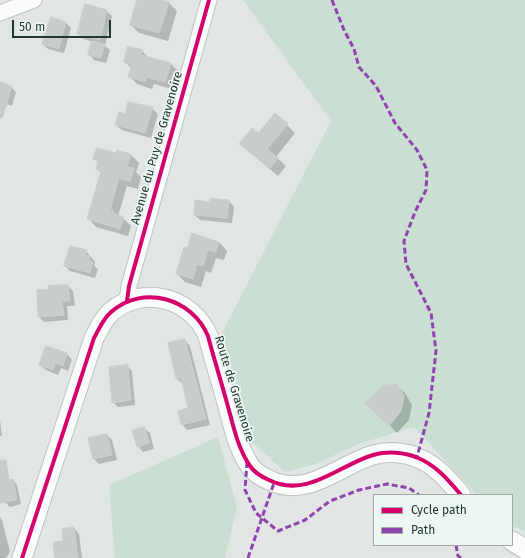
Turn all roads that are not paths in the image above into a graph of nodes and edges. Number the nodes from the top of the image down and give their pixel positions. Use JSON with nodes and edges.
{"nodes":[{"id":1,"x":34,"y":0,"type":"edge"},
{"id":2,"x":209,"y":0,"type":"edge"},
{"id":3,"x":0,"y":13,"type":"edge"},
{"id":4,"x":127,"y":301,"type":"junction"},
{"id":5,"x":460,"y":494,"type":"edge"},
{"id":6,"x":513,"y":543,"type":"edge"},
{"id":7,"x":525,"y":549,"type":"edge"},
{"id":8,"x":22,"y":558,"type":"edge"}],
"edges":[{"from":1,"to":3,"type":"street"},
{"from":2,"to":4,"type":"street","name":"Avenue du Puy de Gravenoire"},
{"from":4,"to":5,"type":"street","name":"Route de Gravenoire"},
{"from":4,"to":8,"type":"street","name":"Route de Gravenoire"},
{"from":6,"to":7,"type":"street"}]}
